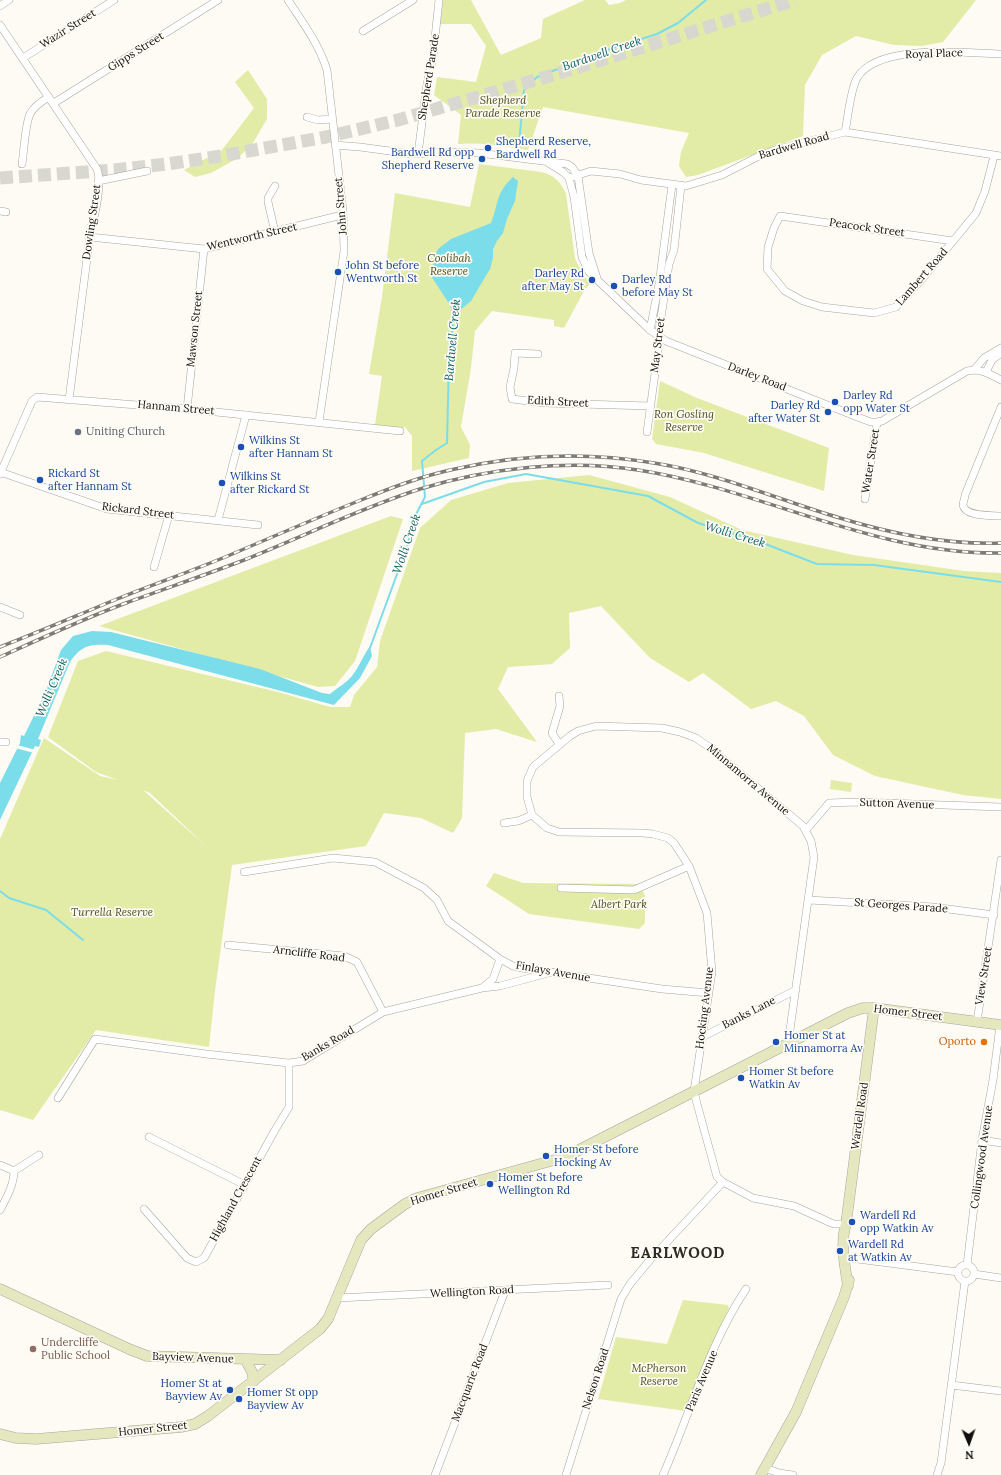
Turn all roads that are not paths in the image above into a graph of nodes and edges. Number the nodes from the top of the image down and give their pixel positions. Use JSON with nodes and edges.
{"nodes":[{"id":1,"x":9,"y":0,"type":"edge"},
{"id":2,"x":114,"y":0,"type":"edge"},
{"id":3,"x":218,"y":0,"type":"edge"},
{"id":4,"x":288,"y":0,"type":"edge"},
{"id":5,"x":413,"y":0,"type":"edge"},
{"id":6,"x":439,"y":0,"type":"edge"},
{"id":7,"x":0,"y":6,"type":"edge"},
{"id":8,"x":0,"y":25,"type":"edge"},
{"id":9,"x":363,"y":31,"type":"dead end"},
{"id":10,"x":1001,"y":54,"type":"edge"},
{"id":11,"x":23,"y":58,"type":"junction"},
{"id":12,"x":51,"y":100,"type":"junction"},
{"id":13,"x":307,"y":117,"type":"dead end"},
{"id":14,"x":332,"y":120,"type":"junction"},
{"id":15,"x":845,"y":132,"type":"junction"},
{"id":16,"x":335,"y":145,"type":"junction"},
{"id":17,"x":418,"y":154,"type":"junction"},
{"id":18,"x":997,"y":156,"type":"edge"},
{"id":19,"x":547,"y":162,"type":"junction"},
{"id":20,"x":22,"y":164,"type":"dead end"},
{"id":21,"x":147,"y":171,"type":"dead end"},
{"id":22,"x":578,"y":176,"type":"junction"},
{"id":23,"x":569,"y":178,"type":"junction"},
{"id":24,"x":98,"y":181,"type":"junction"},
{"id":25,"x":672,"y":185,"type":"junction"},
{"id":26,"x":275,"y":186,"type":"dead end"},
{"id":27,"x":681,"y":186,"type":"junction"},
{"id":28,"x":342,"y":215,"type":"junction"},
{"id":29,"x":780,"y":216,"type":"joint"},
{"id":30,"x":275,"y":232,"type":"junction"},
{"id":31,"x":90,"y":237,"type":"junction"},
{"id":32,"x":953,"y":241,"type":"junction"},
{"id":33,"x":204,"y":249,"type":"junction"},
{"id":34,"x":597,"y":278,"type":"junction"},
{"id":35,"x":650,"y":330,"type":"junction"},
{"id":36,"x":659,"y":337,"type":"junction"},
{"id":37,"x":1001,"y":348,"type":"edge"},
{"id":38,"x":1001,"y":353,"type":"edge"},
{"id":39,"x":538,"y":354,"type":"dead end"},
{"id":40,"x":974,"y":370,"type":"junction"},
{"id":41,"x":986,"y":372,"type":"junction"},
{"id":42,"x":1001,"y":380,"type":"edge"},
{"id":43,"x":69,"y":400,"type":"junction"},
{"id":44,"x":651,"y":406,"type":"junction"},
{"id":45,"x":1001,"y":407,"type":"edge"},
{"id":46,"x":186,"y":409,"type":"junction"},
{"id":47,"x":246,"y":414,"type":"junction"},
{"id":48,"x":319,"y":422,"type":"junction"},
{"id":49,"x":877,"y":422,"type":"junction"},
{"id":50,"x":400,"y":431,"type":"dead end"},
{"id":51,"x":647,"y":432,"type":"dead end"},
{"id":52,"x":0,"y":471,"type":"edge"},
{"id":53,"x":864,"y":499,"type":"dead end"},
{"id":54,"x":169,"y":515,"type":"junction"},
{"id":55,"x":1001,"y":516,"type":"edge"},
{"id":56,"x":218,"y":520,"type":"junction"},
{"id":57,"x":258,"y":525,"type":"dead end"},
{"id":58,"x":154,"y":567,"type":"dead end"},
{"id":59,"x":0,"y":607,"type":"edge"},
{"id":60,"x":20,"y":615,"type":"dead end"},
{"id":61,"x":559,"y":696,"type":"dead end"},
{"id":62,"x":559,"y":744,"type":"junction"},
{"id":63,"x":1001,"y":807,"type":"edge"},
{"id":64,"x":532,"y":815,"type":"junction"},
{"id":65,"x":504,"y":823,"type":"dead end"},
{"id":66,"x":806,"y":830,"type":"junction"},
{"id":67,"x":1001,"y":860,"type":"edge"},
{"id":68,"x":689,"y":866,"type":"junction"},
{"id":69,"x":244,"y":872,"type":"dead end"},
{"id":70,"x":561,"y":888,"type":"dead end"},
{"id":71,"x":809,"y":900,"type":"junction"},
{"id":72,"x":994,"y":915,"type":"junction"},
{"id":73,"x":228,"y":945,"type":"dead end"},
{"id":74,"x":500,"y":959,"type":"junction"},
{"id":75,"x":552,"y":972,"type":"junction"},
{"id":76,"x":482,"y":988,"type":"junction"},
{"id":77,"x":796,"y":990,"type":"junction"},
{"id":78,"x":709,"y":993,"type":"junction"},
{"id":79,"x":874,"y":1008,"type":"junction"},
{"id":80,"x":384,"y":1012,"type":"junction"},
{"id":81,"x":977,"y":1022,"type":"junction"},
{"id":82,"x":1000,"y":1025,"type":"edge"},
{"id":83,"x":702,"y":1037,"type":"junction"},
{"id":84,"x":788,"y":1044,"type":"junction"},
{"id":85,"x":289,"y":1063,"type":"junction"},
{"id":86,"x":694,"y":1091,"type":"junction"},
{"id":87,"x":58,"y":1098,"type":"dead end"},
{"id":88,"x":149,"y":1137,"type":"dead end"},
{"id":89,"x":982,"y":1140,"type":"junction"},
{"id":90,"x":1001,"y":1143,"type":"edge"},
{"id":91,"x":38,"y":1155,"type":"dead end"},
{"id":92,"x":0,"y":1165,"type":"edge"},
{"id":93,"x":14,"y":1171,"type":"junction"},
{"id":94,"x":723,"y":1182,"type":"junction"},
{"id":95,"x":245,"y":1185,"type":"junction"},
{"id":96,"x":144,"y":1209,"type":"dead end"},
{"id":97,"x":0,"y":1210,"type":"edge"},
{"id":98,"x":846,"y":1224,"type":"junction"},
{"id":99,"x":850,"y":1258,"type":"junction"},
{"id":100,"x":968,"y":1265,"type":"junction"},
{"id":101,"x":958,"y":1272,"type":"junction"},
{"id":102,"x":974,"y":1274,"type":"junction"},
{"id":103,"x":1001,"y":1278,"type":"edge"},
{"id":104,"x":965,"y":1281,"type":"junction"},
{"id":105,"x":608,"y":1285,"type":"dead end"},
{"id":106,"x":848,"y":1286,"type":"junction"},
{"id":107,"x":0,"y":1289,"type":"edge"},
{"id":108,"x":746,"y":1289,"type":"dead end"},
{"id":109,"x":505,"y":1290,"type":"junction"},
{"id":110,"x":337,"y":1298,"type":"junction"},
{"id":111,"x":245,"y":1359,"type":"junction"},
{"id":112,"x":281,"y":1360,"type":"junction"},
{"id":113,"x":254,"y":1381,"type":"junction"},
{"id":114,"x":951,"y":1385,"type":"junction"},
{"id":115,"x":1001,"y":1391,"type":"edge"},
{"id":116,"x":0,"y":1434,"type":"edge"},
{"id":117,"x":941,"y":1463,"type":"junction"},
{"id":118,"x":763,"y":1471,"type":"edge"},
{"id":119,"x":435,"y":1475,"type":"edge"},
{"id":120,"x":566,"y":1475,"type":"edge"},
{"id":121,"x":663,"y":1475,"type":"edge"},
{"id":122,"x":793,"y":1475,"type":"edge"},
{"id":123,"x":937,"y":1475,"type":"edge"},
{"id":124,"x":942,"y":1475,"type":"edge"}],
"edges":[{"from":1,"to":7,"type":"street"},
{"from":2,"to":11,"type":"street","name":"Wazir Street"},
{"from":3,"to":12,"type":"street","name":"Gipps Street"},
{"from":4,"to":14,"type":"street","name":"John Street"},
{"from":5,"to":9,"type":"street"},
{"from":6,"to":17,"type":"street","name":"Shepherd Parade"},
{"from":8,"to":11,"type":"street","name":"Dowling Street"},
{"from":10,"to":15,"type":"street","name":"Royal Place"},
{"from":11,"to":12,"type":"street","name":"Dowling Street"},
{"from":12,"to":20,"type":"street","name":"Gipps Street"},
{"from":12,"to":24,"type":"street","name":"Dowling Street"},
{"from":13,"to":14,"type":"street"},
{"from":14,"to":16,"type":"street","name":"John Street"},
{"from":15,"to":18,"type":"street","name":"Bardwell Road"},
{"from":15,"to":27,"type":"street","name":"Bardwell Road"},
{"from":16,"to":17,"type":"street"},
{"from":16,"to":28,"type":"street","name":"John Street"},
{"from":17,"to":19,"type":"street"},
{"from":18,"to":32,"type":"street","name":"Lambert Road"},
{"from":19,"to":22,"type":"street"},
{"from":19,"to":23,"type":"street"},
{"from":21,"to":24,"type":"street"},
{"from":22,"to":23,"type":"street","name":"Bardwell Road"},
{"from":22,"to":25,"type":"street","name":"Bardwell Road"},
{"from":22,"to":34,"type":"street","name":"Darley Road"},
{"from":23,"to":34,"type":"street","name":"Darley Road"},
{"from":24,"to":31,"type":"street","name":"Dowling Street"},
{"from":25,"to":27,"type":"street","name":"Bardwell Road"},
{"from":25,"to":35,"type":"street","name":"May Street"},
{"from":26,"to":30,"type":"street"},
{"from":27,"to":36,"type":"street","name":"May Street"},
{"from":28,"to":30,"type":"street","name":"Wentworth Street"},
{"from":28,"to":48,"type":"street","name":"John Street"},
{"from":29,"to":32,"type":"street","name":"Peacock Street"},
{"from":29,"to":32,"type":"street","name":"Lambert Road"},
{"from":30,"to":33,"type":"street","name":"Wentworth Street"},
{"from":31,"to":33,"type":"street","name":"Wentworth Street"},
{"from":31,"to":43,"type":"street","name":"Dowling Street"},
{"from":33,"to":46,"type":"street","name":"Mawson Street"},
{"from":34,"to":35,"type":"street","name":"Darley Road"},
{"from":35,"to":36,"type":"street","name":"Darley Road"},
{"from":36,"to":44,"type":"street","name":"May Street"},
{"from":36,"to":49,"type":"street","name":"Darley Road"},
{"from":37,"to":40,"type":"street"},
{"from":38,"to":41,"type":"street"},
{"from":39,"to":44,"type":"street","name":"Edith Street"},
{"from":40,"to":41,"type":"street"},
{"from":40,"to":49,"type":"street"},
{"from":41,"to":42,"type":"street"},
{"from":43,"to":46,"type":"street","name":"Hannam Street"},
{"from":43,"to":52,"type":"street","name":"Hannam Street"},
{"from":44,"to":51,"type":"street","name":"May Street"},
{"from":45,"to":55,"type":"street"},
{"from":46,"to":47,"type":"street","name":"Hannam Street"},
{"from":47,"to":48,"type":"street","name":"Hannam Street"},
{"from":47,"to":56,"type":"street"},
{"from":48,"to":50,"type":"street","name":"Hannam Street"},
{"from":49,"to":53,"type":"street","name":"Water Street"},
{"from":52,"to":54,"type":"street","name":"Rickard Street"},
{"from":54,"to":56,"type":"street","name":"Rickard Street"},
{"from":54,"to":58,"type":"street"},
{"from":56,"to":57,"type":"street","name":"Rickard Street"},
{"from":59,"to":60,"type":"street"},
{"from":61,"to":62,"type":"street"},
{"from":62,"to":64,"type":"street","name":"Minnamorra Avenue"},
{"from":62,"to":66,"type":"street","name":"Minnamorra Avenue"},
{"from":63,"to":66,"type":"street","name":"Sutton Avenue"},
{"from":64,"to":65,"type":"street"},
{"from":64,"to":68,"type":"street","name":"Hocking Avenue"},
{"from":66,"to":71,"type":"street","name":"Minnamorra Avenue"},
{"from":67,"to":72,"type":"street","name":"View Street"},
{"from":68,"to":70,"type":"street"},
{"from":68,"to":78,"type":"street","name":"Hocking Avenue"},
{"from":69,"to":74,"type":"street","name":"Finlays Avenue"},
{"from":71,"to":72,"type":"street","name":"St Georges Parade"},
{"from":71,"to":77,"type":"street","name":"Minnamorra Avenue"},
{"from":72,"to":81,"type":"street","name":"View Street"},
{"from":73,"to":80,"type":"street","name":"Arncliffe Road"},
{"from":74,"to":75,"type":"street","name":"Finlays Avenue"},
{"from":74,"to":76,"type":"street"},
{"from":75,"to":76,"type":"street","name":"Banks Road"},
{"from":75,"to":78,"type":"street","name":"Finlays Avenue"},
{"from":76,"to":80,"type":"street","name":"Banks Road"},
{"from":77,"to":83,"type":"street","name":"Banks Lane"},
{"from":77,"to":84,"type":"street","name":"Minnamorra Avenue"},
{"from":78,"to":83,"type":"street","name":"Hocking Avenue"},
{"from":79,"to":81,"type":"main road","name":"Homer Street"},
{"from":79,"to":84,"type":"main road","name":"Homer Street"},
{"from":79,"to":98,"type":"main road","name":"Wardell Road"},
{"from":80,"to":85,"type":"street","name":"Banks Road"},
{"from":81,"to":82,"type":"main road","name":"Homer Street"},
{"from":82,"to":89,"type":"street","name":"Collingwood Avenue"},
{"from":83,"to":86,"type":"street","name":"Hocking Avenue"},
{"from":84,"to":86,"type":"main road","name":"Homer Street"},
{"from":85,"to":87,"type":"street","name":"Banks Road"},
{"from":85,"to":95,"type":"street","name":"Highland Crescent"},
{"from":86,"to":94,"type":"street"},
{"from":86,"to":110,"type":"main road","name":"Homer Street"},
{"from":88,"to":95,"type":"street"},
{"from":89,"to":90,"type":"street"},
{"from":89,"to":100,"type":"street","name":"Collingwood Avenue"},
{"from":91,"to":93,"type":"street"},
{"from":92,"to":93,"type":"street"},
{"from":93,"to":97,"type":"street"},
{"from":94,"to":98,"type":"street"},
{"from":94,"to":120,"type":"street","name":"Nelson Road"},
{"from":95,"to":96,"type":"street","name":"Highland Crescent"},
{"from":98,"to":99,"type":"main road","name":"Wardell Road"},
{"from":98,"to":106,"type":"main road","name":"Wardell Road"},
{"from":99,"to":101,"type":"street"},
{"from":99,"to":106,"type":"main road","name":"Wardell Road"},
{"from":100,"to":101,"type":"street"},
{"from":100,"to":102,"type":"street"},
{"from":101,"to":104,"type":"street"},
{"from":102,"to":103,"type":"street"},
{"from":102,"to":104,"type":"street"},
{"from":104,"to":114,"type":"street"},
{"from":105,"to":109,"type":"street","name":"Wellington Road"},
{"from":106,"to":118,"type":"main road","name":"Wardell Road"},
{"from":107,"to":111,"type":"main road","name":"Bayview Avenue"},
{"from":108,"to":121,"type":"street","name":"Paris Avenue"},
{"from":109,"to":110,"type":"street","name":"Wellington Road"},
{"from":109,"to":119,"type":"street","name":"Macquarie Road"},
{"from":110,"to":112,"type":"main road","name":"Homer Street"},
{"from":111,"to":112,"type":"main road","name":"Bayview Avenue"},
{"from":111,"to":113,"type":"main road"},
{"from":112,"to":113,"type":"main road","name":"Homer Street"},
{"from":113,"to":116,"type":"main road","name":"Homer Street"},
{"from":114,"to":115,"type":"street"},
{"from":114,"to":117,"type":"street"},
{"from":117,"to":123,"type":"street"},
{"from":117,"to":124,"type":"street"},
{"from":118,"to":122,"type":"street"}]}
